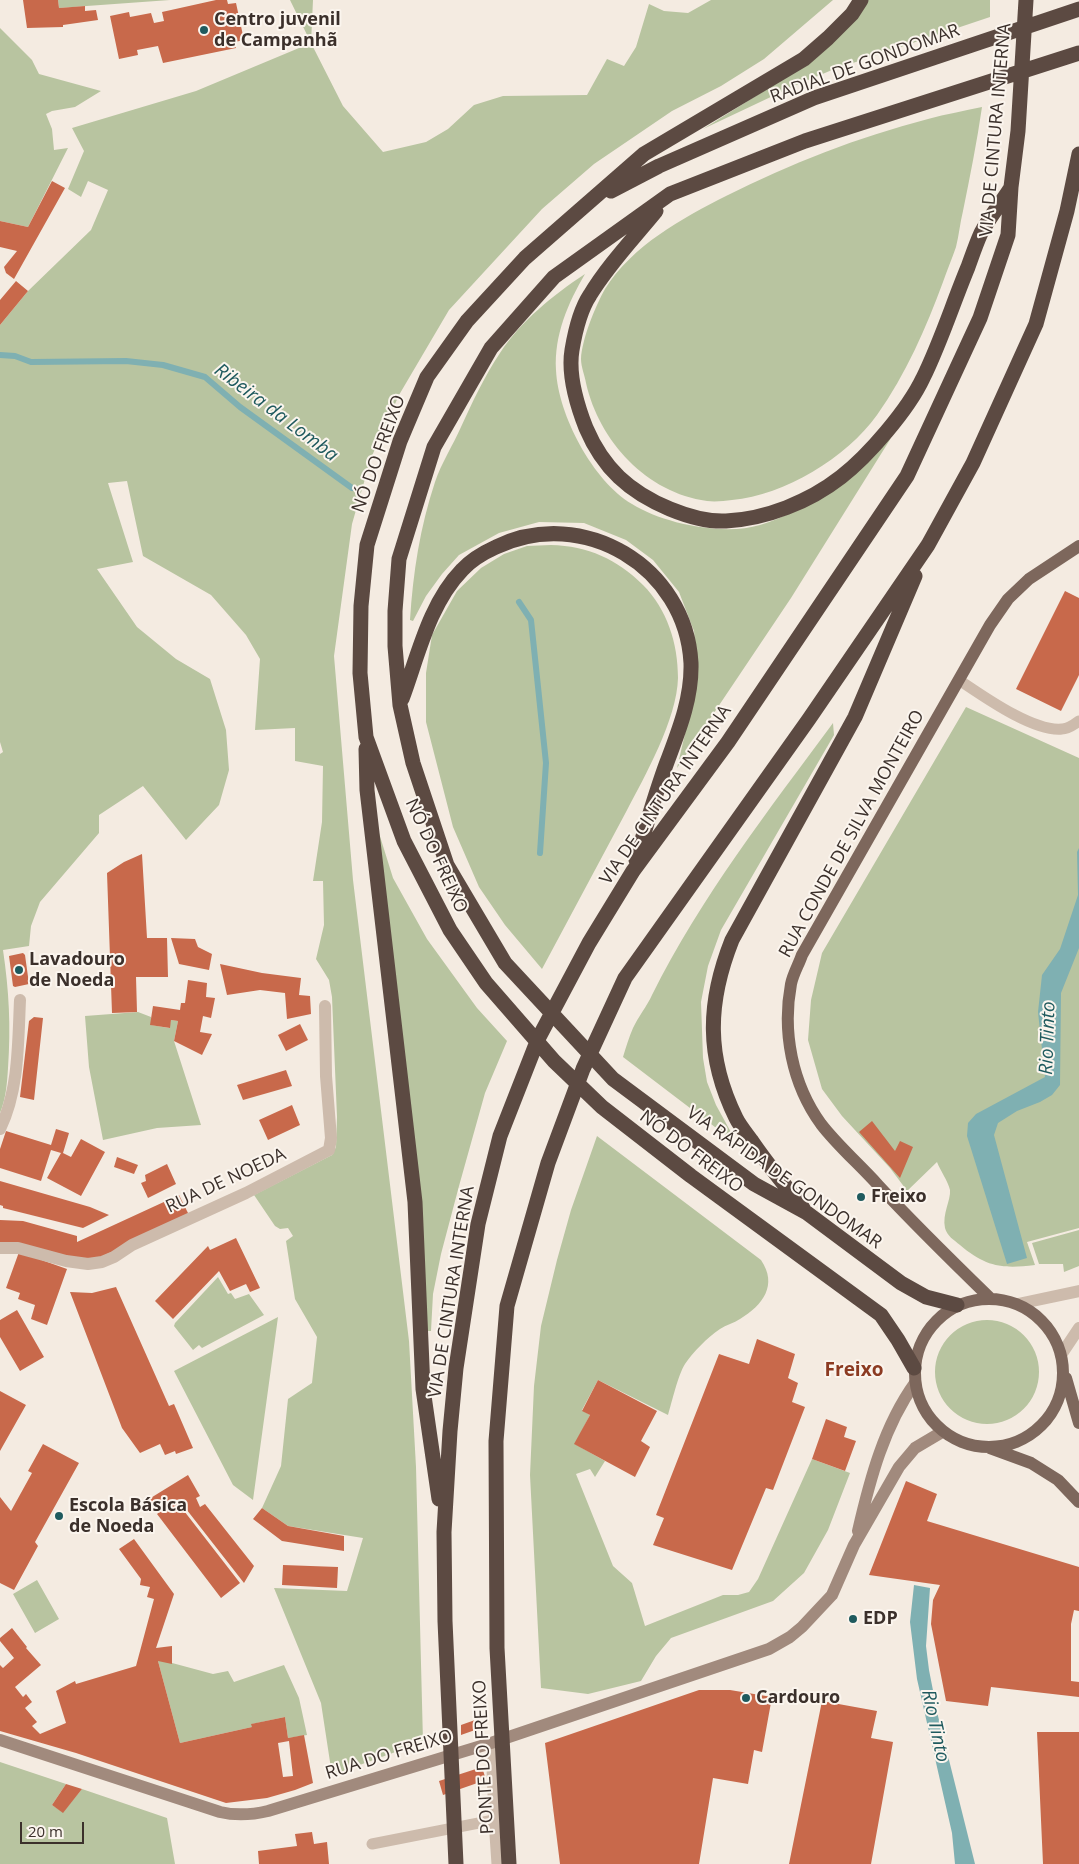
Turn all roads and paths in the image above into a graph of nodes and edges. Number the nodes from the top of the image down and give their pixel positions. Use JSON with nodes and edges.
{"nodes":[{"id":1,"x":861,"y":0,"type":"edge"},
{"id":2,"x":1026,"y":0,"type":"edge"},
{"id":3,"x":1079,"y":9,"type":"edge"},
{"id":4,"x":1079,"y":53,"type":"edge"},
{"id":5,"x":1079,"y":154,"type":"edge"},
{"id":6,"x":1011,"y":187,"type":"junction"},
{"id":7,"x":670,"y":194,"type":"junction"},
{"id":8,"x":588,"y":203,"type":"junction"},
{"id":9,"x":928,"y":545,"type":"junction"},
{"id":10,"x":1079,"y":546,"type":"edge"},
{"id":11,"x":958,"y":680,"type":"junction"},
{"id":12,"x":400,"y":706,"type":"junction"},
{"id":13,"x":1079,"y":721,"type":"edge"},
{"id":14,"x":366,"y":737,"type":"junction"},
{"id":15,"x":633,"y":871,"type":"junction"},
{"id":16,"x":20,"y":1000,"type":"dead end"},
{"id":17,"x":325,"y":1006,"type":"dead end"},
{"id":18,"x":0,"y":1130,"type":"edge"},
{"id":19,"x":806,"y":1213,"type":"junction"},
{"id":20,"x":0,"y":1248,"type":"edge"},
{"id":21,"x":1079,"y":1291,"type":"edge"},
{"id":22,"x":990,"y":1298,"type":"junction"},
{"id":23,"x":1018,"y":1304,"type":"junction"},
{"id":24,"x":957,"y":1305,"type":"junction"},
{"id":25,"x":1079,"y":1328,"type":"edge"},
{"id":26,"x":1061,"y":1355,"type":"junction"},
{"id":27,"x":1064,"y":1371,"type":"junction"},
{"id":28,"x":914,"y":1375,"type":"junction"},
{"id":29,"x":1079,"y":1423,"type":"edge"},
{"id":30,"x":942,"y":1432,"type":"junction"},
{"id":31,"x":988,"y":1448,"type":"junction"},
{"id":32,"x":1079,"y":1502,"type":"edge"},
{"id":33,"x":444,"y":1532,"type":"junction"},
{"id":34,"x":854,"y":1545,"type":"junction"},
{"id":35,"x":446,"y":1650,"type":"joint"},
{"id":36,"x":0,"y":1740,"type":"edge"},
{"id":37,"x":490,"y":1743,"type":"junction"},
{"id":38,"x":494,"y":1820,"type":"junction"},
{"id":39,"x":372,"y":1844,"type":"dead end"},
{"id":40,"x":456,"y":1864,"type":"edge"},
{"id":41,"x":497,"y":1864,"type":"edge"},
{"id":42,"x":509,"y":1864,"type":"edge"}],
"edges":[{"from":1,"to":8,"type":"highway"},
{"from":2,"to":6,"type":"highway","name":"VIA DE CINTURA INTERNA"},
{"from":3,"to":8,"type":"highway","name":"RADIAL DE GONDOMAR"},
{"from":4,"to":7,"type":"highway"},
{"from":5,"to":9,"type":"highway"},
{"from":6,"to":7,"type":"highway"},
{"from":6,"to":15,"type":"highway","name":"VIA DE CINTURA INTERNA"},
{"from":7,"to":12,"type":"highway"},
{"from":8,"to":14,"type":"highway","name":"NÓ DO FREIXO"},
{"from":9,"to":19,"type":"highway"},
{"from":9,"to":42,"type":"highway","name":"PONTE DO FREIXO"},
{"from":10,"to":11,"type":"main road","name":"RUA CONDE DE SILVA MONTEIRO"},
{"from":11,"to":13,"type":"lane"},
{"from":11,"to":22,"type":"main road","name":"RUA CONDE DE SILVA MONTEIRO"},
{"from":12,"to":15,"type":"highway"},
{"from":12,"to":19,"type":"highway","name":"VIA RÁPIDA DE GONDOMAR"},
{"from":14,"to":28,"type":"highway","name":"NÓ DO FREIXO"},
{"from":14,"to":33,"type":"highway"},
{"from":15,"to":33,"type":"highway","name":"VIA DE CINTURA INTERNA"},
{"from":16,"to":18,"type":"street"},
{"from":17,"to":20,"type":"street","name":"RUA DE NOEDA"},
{"from":19,"to":24,"type":"highway","name":"VIA RÁPIDA DE GONDOMAR"},
{"from":21,"to":23,"type":"street"},
{"from":22,"to":23,"type":"main road"},
{"from":22,"to":24,"type":"main road"},
{"from":23,"to":26,"type":"main road"},
{"from":24,"to":28,"type":"main road"},
{"from":25,"to":26,"type":"street"},
{"from":26,"to":27,"type":"main road"},
{"from":27,"to":29,"type":"main road"},
{"from":27,"to":31,"type":"main road"},
{"from":28,"to":30,"type":"main road"},
{"from":28,"to":34,"type":"main road","name":"RUA DO FREIXO"},
{"from":30,"to":31,"type":"main road"},
{"from":30,"to":34,"type":"main road","name":"RUA DO FREIXO"},
{"from":31,"to":32,"type":"main road"},
{"from":33,"to":35,"type":"highway","name":"VIA DE CINTURA INTERNA"},
{"from":34,"to":37,"type":"main road","name":"RUA DO FREIXO"},
{"from":35,"to":40,"type":"highway","name":"PONTE DO FREIXO"},
{"from":36,"to":37,"type":"main road","name":"RUA DO FREIXO"},
{"from":37,"to":38,"type":"lane"},
{"from":38,"to":39,"type":"lane"},
{"from":38,"to":41,"type":"lane"}]}
